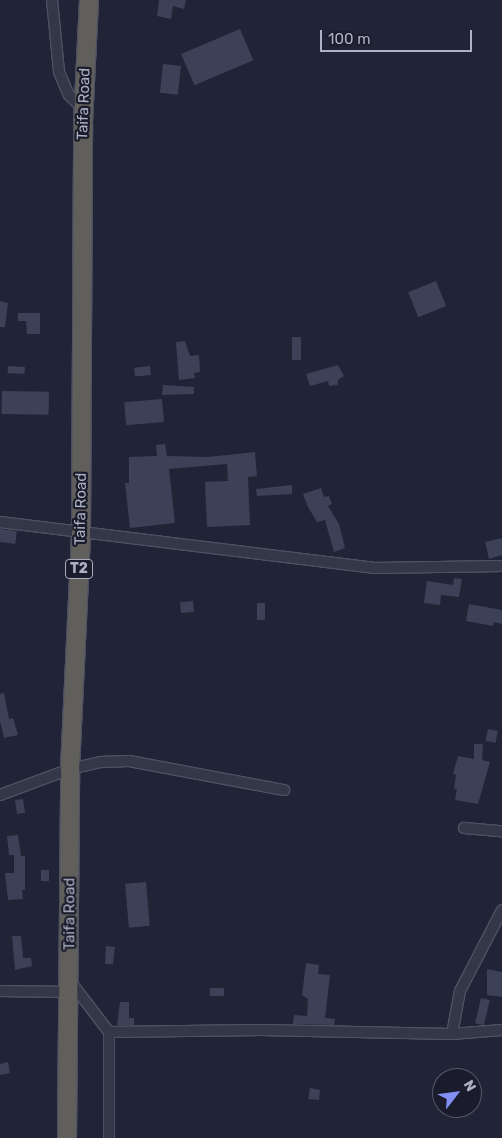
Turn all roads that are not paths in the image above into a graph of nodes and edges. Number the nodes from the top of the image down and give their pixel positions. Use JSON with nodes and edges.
{"nodes":[{"id":1,"x":52,"y":0,"type":"edge"},
{"id":2,"x":89,"y":0,"type":"edge"},
{"id":3,"x":83,"y":109,"type":"junction"},
{"id":4,"x":0,"y":522,"type":"edge"},
{"id":5,"x":81,"y":532,"type":"junction"},
{"id":6,"x":502,"y":566,"type":"edge"},
{"id":7,"x":70,"y":769,"type":"junction"},
{"id":8,"x":284,"y":790,"type":"dead end"},
{"id":9,"x":0,"y":795,"type":"edge"},
{"id":10,"x":464,"y":828,"type":"dead end"},
{"id":11,"x":502,"y":831,"type":"edge"},
{"id":12,"x":502,"y":910,"type":"edge"},
{"id":13,"x":69,"y":987,"type":"junction"},
{"id":14,"x":0,"y":991,"type":"edge"},
{"id":15,"x":502,"y":1030,"type":"edge"},
{"id":16,"x":109,"y":1032,"type":"junction"},
{"id":17,"x":452,"y":1034,"type":"junction"},
{"id":18,"x":67,"y":1138,"type":"edge"},
{"id":19,"x":109,"y":1138,"type":"edge"}],
"edges":[{"from":1,"to":3,"type":"street"},
{"from":2,"to":3,"type":"highway","name":"Taifa Road","number":"T2"},
{"from":3,"to":5,"type":"highway","name":"Taifa Road","number":"T2"},
{"from":4,"to":5,"type":"street"},
{"from":5,"to":6,"type":"street"},
{"from":5,"to":7,"type":"highway","name":"Taifa Road","number":"T2"},
{"from":7,"to":8,"type":"street"},
{"from":7,"to":9,"type":"street"},
{"from":7,"to":13,"type":"highway","name":"Taifa Road","number":"T2"},
{"from":10,"to":11,"type":"street"},
{"from":12,"to":17,"type":"street"},
{"from":13,"to":14,"type":"street"},
{"from":13,"to":16,"type":"street"},
{"from":13,"to":18,"type":"highway","name":"Taifa Road","number":"T2"},
{"from":15,"to":17,"type":"street"},
{"from":16,"to":17,"type":"street"},
{"from":16,"to":19,"type":"street"}]}
